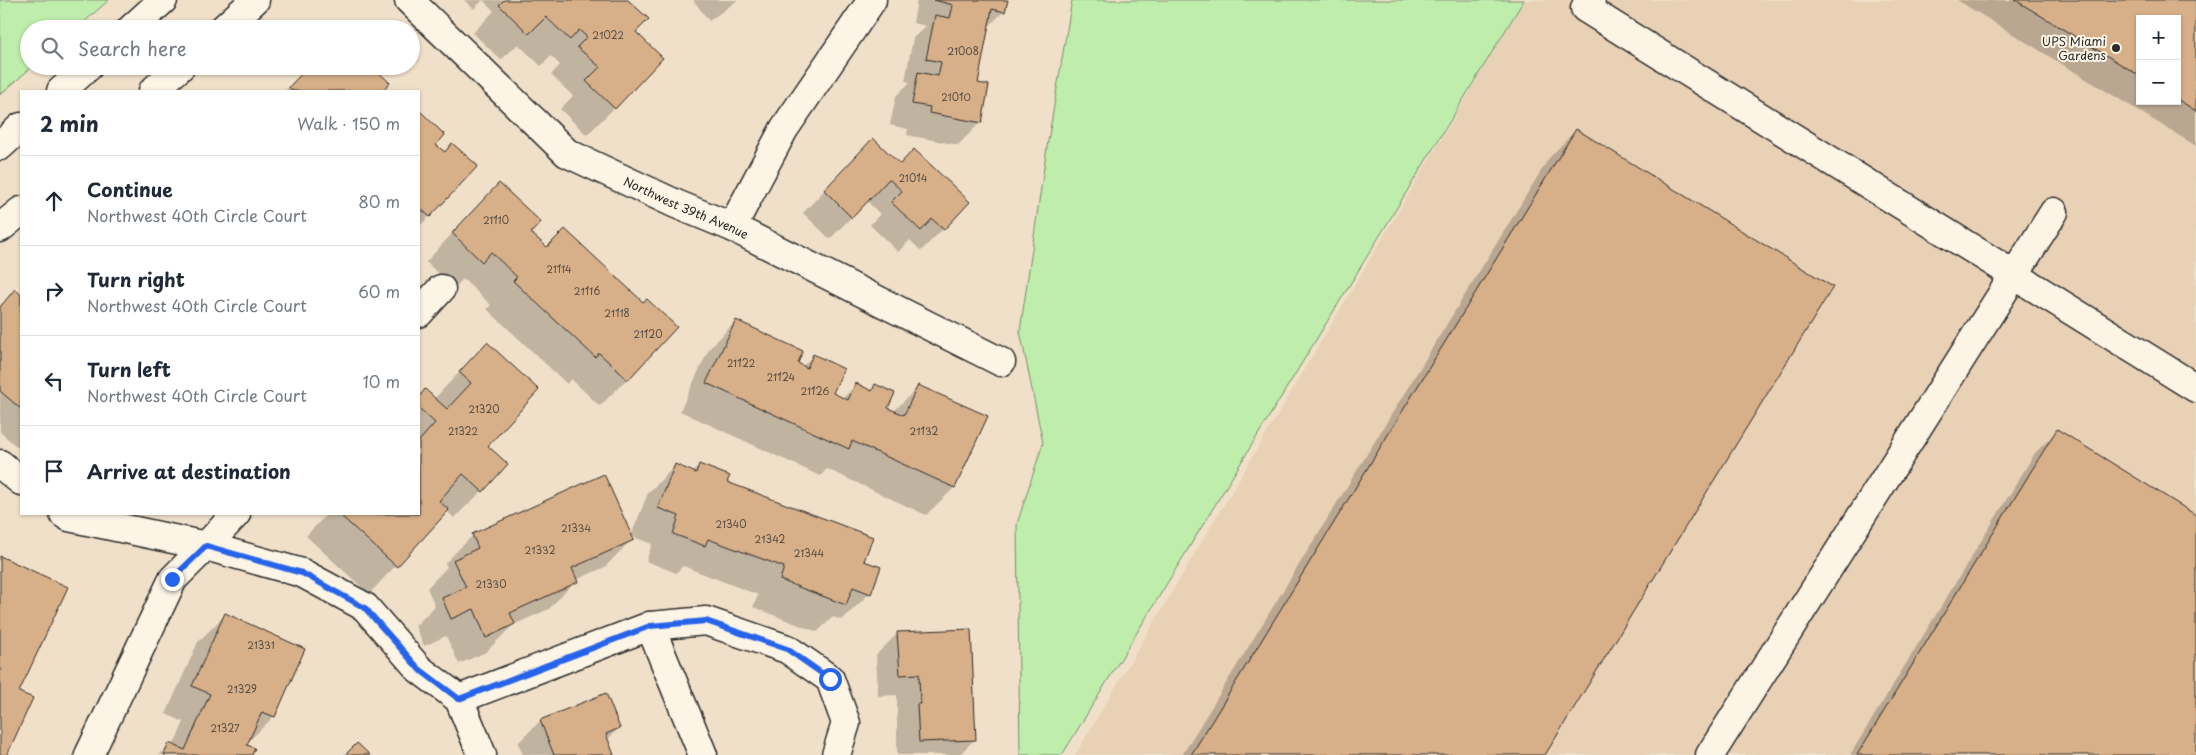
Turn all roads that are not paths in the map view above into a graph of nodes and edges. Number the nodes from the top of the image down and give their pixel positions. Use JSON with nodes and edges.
{"nodes":[{"id":1,"x":163,"y":0,"type":"edge"},
{"id":2,"x":254,"y":0,"type":"edge"},
{"id":3,"x":409,"y":0,"type":"edge"},
{"id":4,"x":872,"y":0,"type":"edge"},
{"id":5,"x":1590,"y":0,"type":"edge"},
{"id":6,"x":141,"y":20,"type":"edge"},
{"id":7,"x":233,"y":20,"type":"edge"},
{"id":8,"x":79,"y":75,"type":"edge"},
{"id":9,"x":171,"y":75,"type":"edge"},
{"id":10,"x":62,"y":90,"type":"edge"},
{"id":11,"x":154,"y":90,"type":"edge"},
{"id":12,"x":20,"y":128,"type":"edge"},
{"id":13,"x":0,"y":146,"type":"edge"},
{"id":14,"x":2054,"y":212,"type":"dead end"},
{"id":15,"x":732,"y":227,"type":"junction"},
{"id":16,"x":2014,"y":275,"type":"junction"},
{"id":17,"x":441,"y":289,"type":"dead end"},
{"id":18,"x":420,"y":312,"type":"edge"},
{"id":19,"x":1001,"y":362,"type":"dead end"},
{"id":20,"x":2196,"y":388,"type":"edge"},
{"id":21,"x":0,"y":464,"type":"edge"},
{"id":22,"x":20,"y":480,"type":"edge"},
{"id":23,"x":66,"y":515,"type":"edge"},
{"id":24,"x":235,"y":515,"type":"edge"},
{"id":25,"x":206,"y":546,"type":"junction"},
{"id":26,"x":650,"y":626,"type":"junction"},
{"id":27,"x":459,"y":699,"type":"junction"},
{"id":28,"x":89,"y":755,"type":"edge"},
{"id":29,"x":482,"y":755,"type":"edge"},
{"id":30,"x":702,"y":755,"type":"edge"},
{"id":31,"x":836,"y":755,"type":"edge"},
{"id":32,"x":1710,"y":755,"type":"edge"}],
"edges":[{"from":1,"to":6,"type":"street"},
{"from":2,"to":7,"type":"street"},
{"from":3,"to":15,"type":"street","name":"Northwest 39th Avenue"},
{"from":4,"to":15,"type":"street"},
{"from":5,"to":16,"type":"street"},
{"from":8,"to":10,"type":"street"},
{"from":9,"to":11,"type":"street"},
{"from":12,"to":13,"type":"street"},
{"from":14,"to":16,"type":"street"},
{"from":15,"to":19,"type":"street","name":"Northwest 39th Avenue"},
{"from":16,"to":20,"type":"street"},
{"from":16,"to":32,"type":"street"},
{"from":17,"to":18,"type":"street"},
{"from":21,"to":22,"type":"street"},
{"from":23,"to":25,"type":"street"},
{"from":24,"to":25,"type":"street"},
{"from":25,"to":27,"type":"street"},
{"from":25,"to":28,"type":"street"},
{"from":26,"to":27,"type":"street"},
{"from":26,"to":30,"type":"street"},
{"from":26,"to":31,"type":"street"},
{"from":27,"to":29,"type":"street"}]}
